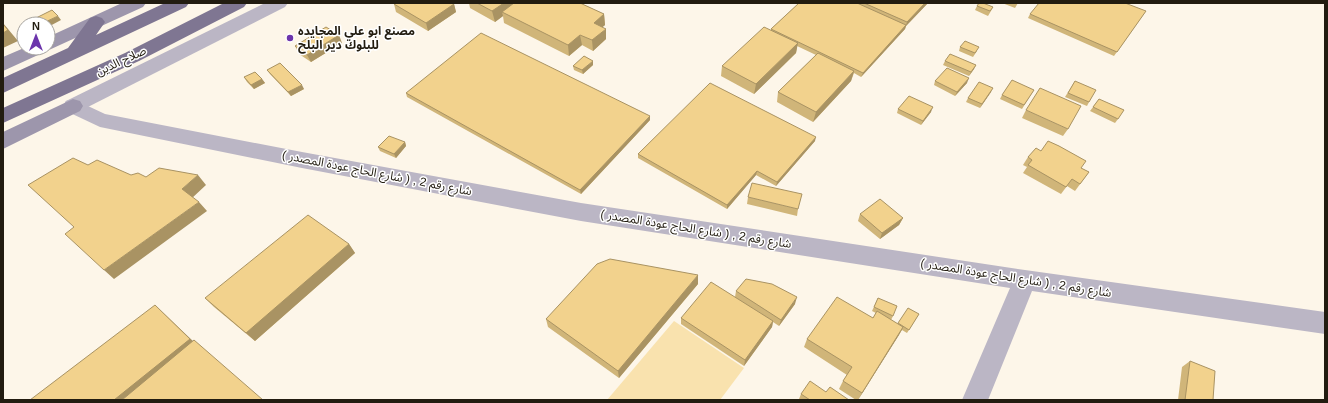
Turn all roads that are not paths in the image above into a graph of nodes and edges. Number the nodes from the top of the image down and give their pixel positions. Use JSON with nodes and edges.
{"nodes":[{"id":1,"x":137,"y":3,"type":"edge"},
{"id":2,"x":180,"y":3,"type":"edge"},
{"id":3,"x":238,"y":3,"type":"edge"},
{"id":4,"x":279,"y":3,"type":"edge"},
{"id":5,"x":96,"y":22,"type":"junction"},
{"id":6,"x":56,"y":40,"type":"edge"},
{"id":7,"x":74,"y":53,"type":"junction"},
{"id":8,"x":23,"y":56,"type":"edge"},
{"id":9,"x":3,"y":65,"type":"edge"},
{"id":10,"x":3,"y":86,"type":"edge"},
{"id":11,"x":73,"y":106,"type":"junction"},
{"id":12,"x":3,"y":116,"type":"edge"},
{"id":13,"x":3,"y":141,"type":"edge"},
{"id":14,"x":1025,"y":280,"type":"junction"},
{"id":15,"x":1325,"y":323,"type":"edge"},
{"id":16,"x":975,"y":400,"type":"edge"}],
"edges":[{"from":1,"to":5,"type":"main road"},
{"from":2,"to":7,"type":"highway"},
{"from":3,"to":12,"type":"highway","name":"صلاح الدين"},
{"from":4,"to":11,"type":"street"},
{"from":5,"to":6,"type":"main road"},
{"from":5,"to":7,"type":"highway"},
{"from":7,"to":10,"type":"highway"},
{"from":8,"to":9,"type":"main road"},
{"from":11,"to":13,"type":"main road"},
{"from":11,"to":14,"type":"street","name":"شارع رقم 2 , ( شارع الحاج عودة المصدر )"},
{"from":14,"to":15,"type":"street","name":"شارع رقم 2 , ( شارع الحاج عودة المصدر )"},
{"from":14,"to":16,"type":"street"}]}
